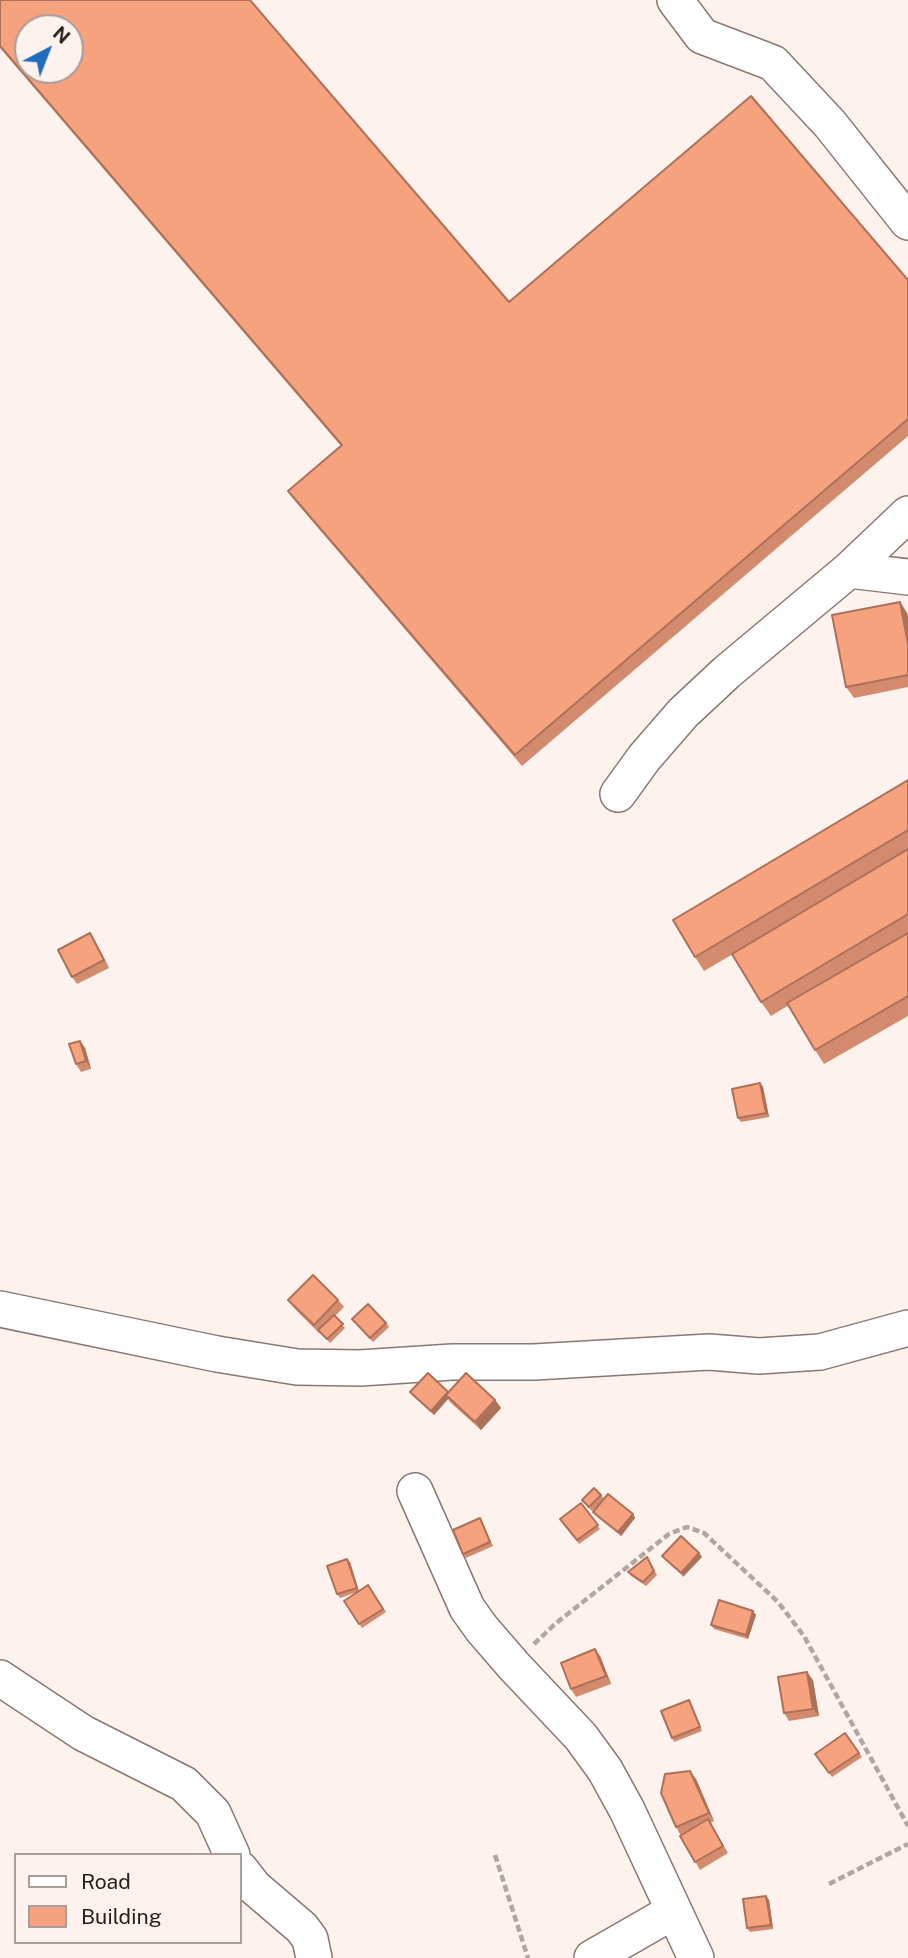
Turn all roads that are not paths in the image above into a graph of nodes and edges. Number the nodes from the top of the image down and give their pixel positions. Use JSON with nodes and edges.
{"nodes":[{"id":1,"x":675,"y":0,"type":"edge"},
{"id":2,"x":908,"y":222,"type":"edge"},
{"id":3,"x":908,"y":514,"type":"edge"},
{"id":4,"x":849,"y":570,"type":"junction"},
{"id":5,"x":908,"y":577,"type":"edge"},
{"id":6,"x":618,"y":794,"type":"dead end"},
{"id":7,"x":0,"y":1309,"type":"edge"},
{"id":8,"x":908,"y":1328,"type":"edge"},
{"id":9,"x":415,"y":1491,"type":"dead end"},
{"id":10,"x":0,"y":1678,"type":"edge"},
{"id":11,"x":231,"y":1853,"type":"edge"},
{"id":12,"x":242,"y":1871,"type":"edge"},
{"id":13,"x":674,"y":1911,"type":"junction"},
{"id":14,"x":314,"y":1958,"type":"edge"},
{"id":15,"x":593,"y":1958,"type":"edge"},
{"id":16,"x":696,"y":1958,"type":"edge"}],
"edges":[{"from":1,"to":2,"type":"street"},
{"from":3,"to":4,"type":"street"},
{"from":4,"to":5,"type":"street"},
{"from":4,"to":6,"type":"street"},
{"from":7,"to":8,"type":"street"},
{"from":9,"to":13,"type":"street"},
{"from":10,"to":11,"type":"street"},
{"from":12,"to":14,"type":"street"},
{"from":13,"to":15,"type":"street"},
{"from":13,"to":16,"type":"street"}]}
